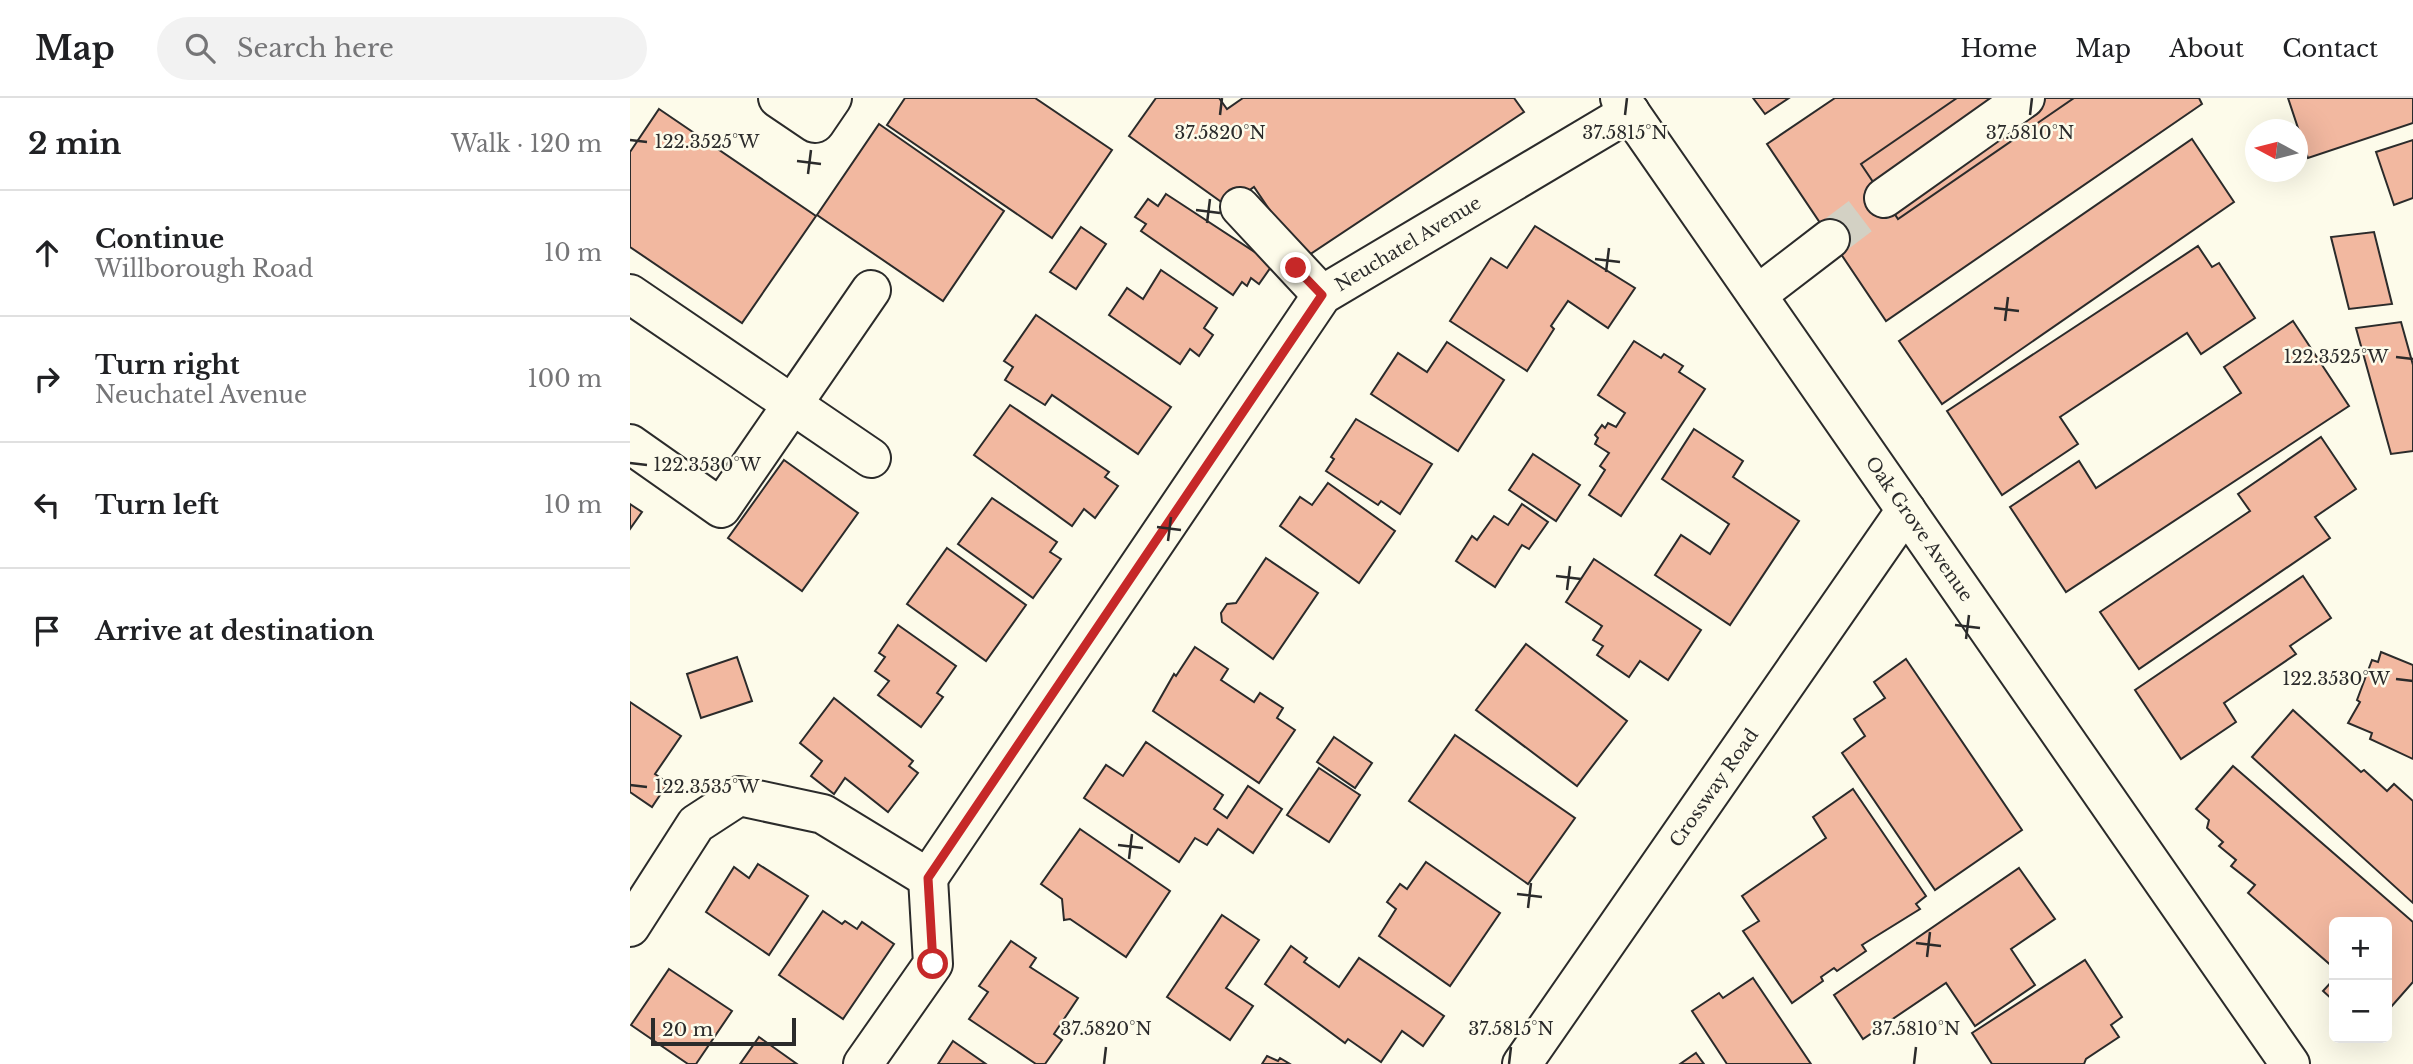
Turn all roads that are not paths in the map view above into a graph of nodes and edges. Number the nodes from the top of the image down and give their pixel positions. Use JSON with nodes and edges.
{"nodes":[{"id":1,"x":778,"y":98,"type":"edge"},
{"id":2,"x":832,"y":98,"type":"edge"},
{"id":3,"x":2025,"y":98,"type":"edge"},
{"id":4,"x":1625,"y":105,"type":"edge"},
{"id":5,"x":1884,"y":198,"type":"tunnel mouth"},
{"id":6,"x":1240,"y":207,"type":"dead end"},
{"id":7,"x":1830,"y":239,"type":"tunnel mouth"},
{"id":8,"x":871,"y":290,"type":"dead end"},
{"id":9,"x":630,"y":294,"type":"edge"},
{"id":10,"x":1322,"y":295,"type":"junction"},
{"id":11,"x":1757,"y":295,"type":"junction"},
{"id":12,"x":793,"y":403,"type":"junction"},
{"id":13,"x":630,"y":444,"type":"edge"},
{"id":14,"x":871,"y":458,"type":"dead end"},
{"id":15,"x":1906,"y":510,"type":"junction"},
{"id":16,"x":928,"y":878,"type":"junction"},
{"id":17,"x":630,"y":927,"type":"edge"},
{"id":18,"x":863,"y":1064,"type":"edge"},
{"id":19,"x":1522,"y":1064,"type":"edge"},
{"id":20,"x":2290,"y":1064,"type":"edge"}],
"edges":[{"from":1,"to":2,"type":"street"},
{"from":3,"to":5,"type":"street"},
{"from":4,"to":10,"type":"street","name":"Neuchatel Avenue"},
{"from":4,"to":11,"type":"street","name":"Oak Grove Avenue"},
{"from":6,"to":10,"type":"street"},
{"from":7,"to":11,"type":"street"},
{"from":8,"to":12,"type":"street"},
{"from":9,"to":12,"type":"street"},
{"from":10,"to":16,"type":"street","name":"Neuchatel Avenue"},
{"from":11,"to":15,"type":"street","name":"Oak Grove Avenue"},
{"from":12,"to":13,"type":"street"},
{"from":12,"to":14,"type":"street"},
{"from":15,"to":19,"type":"street","name":"Crossway Road"},
{"from":15,"to":20,"type":"street","name":"Oak Grove Avenue"},
{"from":16,"to":17,"type":"street"},
{"from":16,"to":18,"type":"street"}]}
